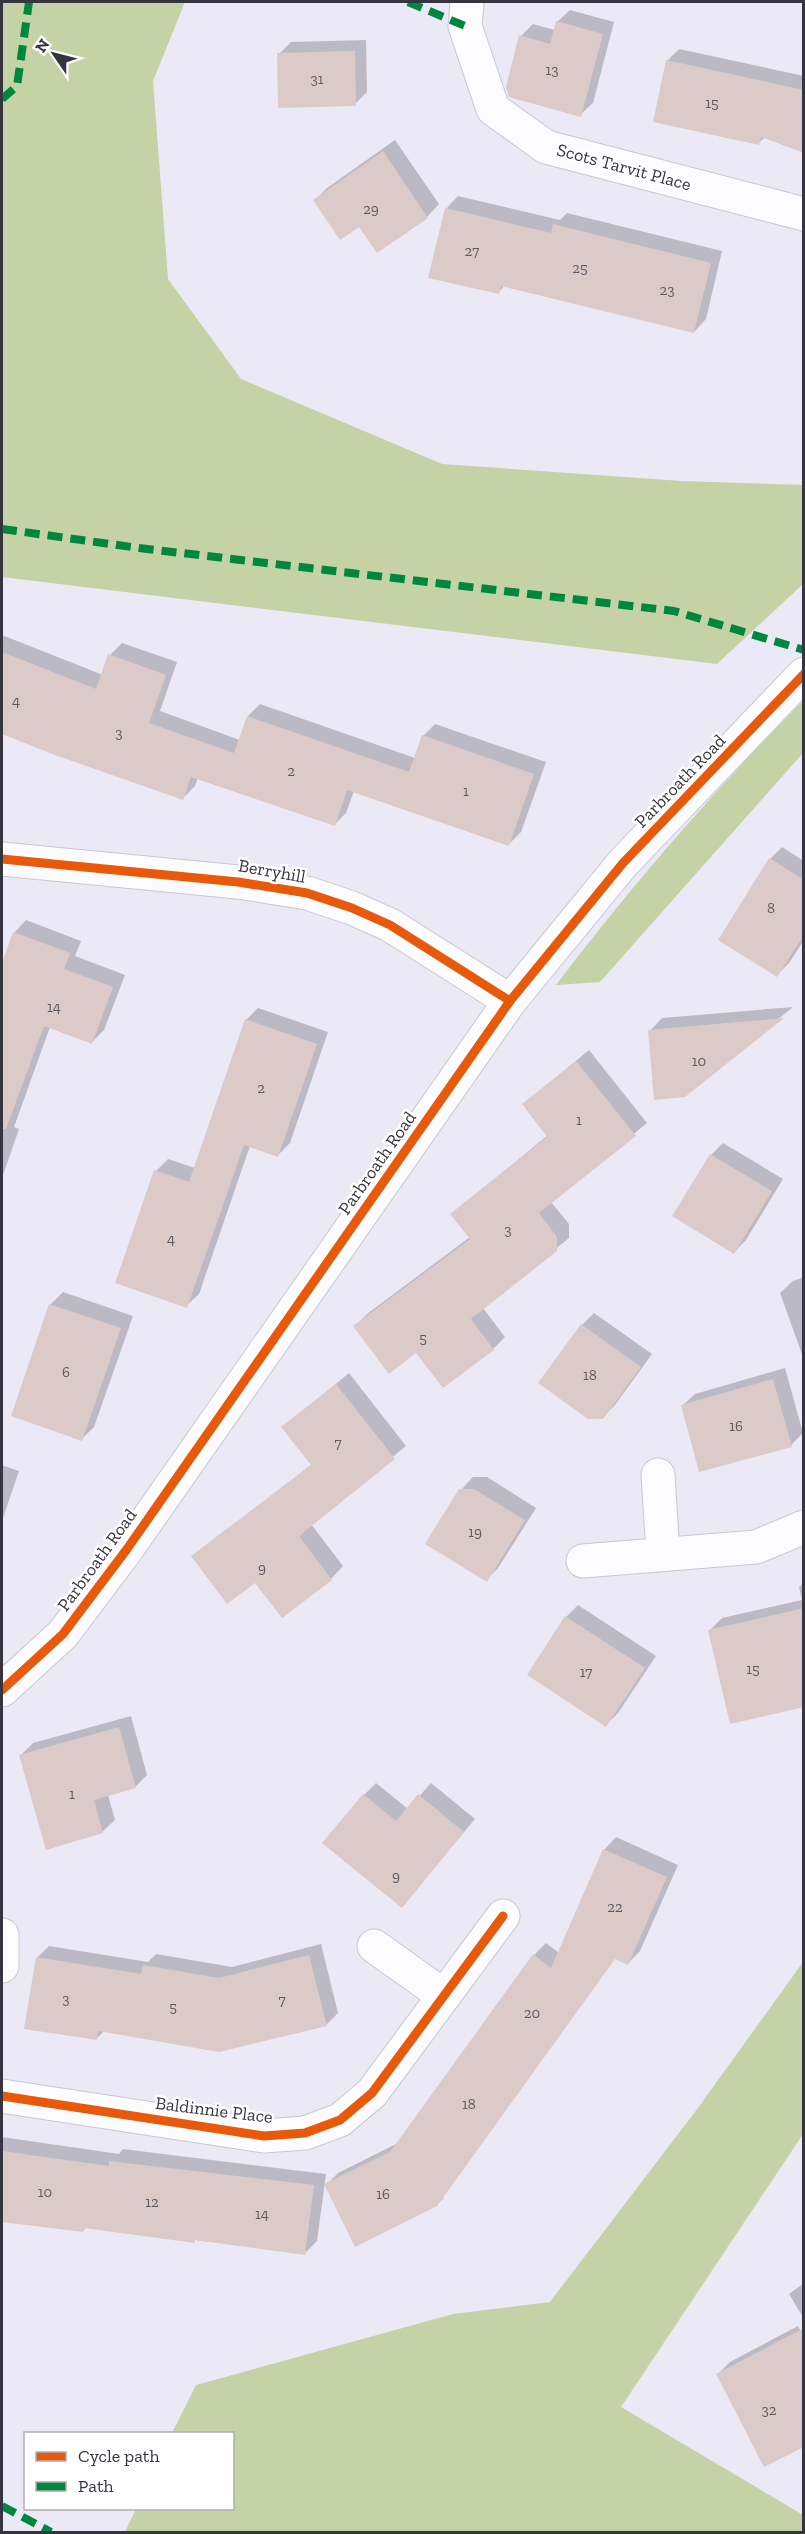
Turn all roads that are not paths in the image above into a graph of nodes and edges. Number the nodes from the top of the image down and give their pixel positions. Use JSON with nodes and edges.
{"nodes":[{"id":1,"x":467,"y":2,"type":"edge"},
{"id":2,"x":804,"y":214,"type":"edge"},
{"id":3,"x":804,"y":674,"type":"edge"},
{"id":4,"x":2,"y":859,"type":"edge"},
{"id":5,"x":510,"y":1001,"type":"junction"},
{"id":6,"x":658,"y":1475,"type":"dead end"},
{"id":7,"x":804,"y":1527,"type":"edge"},
{"id":8,"x":663,"y":1553,"type":"junction"},
{"id":9,"x":583,"y":1561,"type":"dead end"},
{"id":10,"x":2,"y":1690,"type":"edge"},
{"id":11,"x":503,"y":1916,"type":"dead end"},
{"id":12,"x":2,"y":1935,"type":"edge"},
{"id":13,"x":375,"y":1946,"type":"dead end"},
{"id":14,"x":2,"y":1966,"type":"edge"},
{"id":15,"x":444,"y":1996,"type":"junction"},
{"id":16,"x":6,"y":2092,"type":"edge"}],
"edges":[{"from":1,"to":2,"type":"street","name":"Scots Tarvit Place"},
{"from":3,"to":5,"type":"street","name":"Parbroath Road"},
{"from":4,"to":5,"type":"street","name":"Berryhill"},
{"from":5,"to":10,"type":"street","name":"Parbroath Road"},
{"from":6,"to":8,"type":"street"},
{"from":7,"to":8,"type":"street"},
{"from":8,"to":9,"type":"street"},
{"from":11,"to":15,"type":"street","name":"Baldinnie Place"},
{"from":12,"to":14,"type":"street"},
{"from":13,"to":15,"type":"street"},
{"from":15,"to":16,"type":"street","name":"Baldinnie Place"}]}
